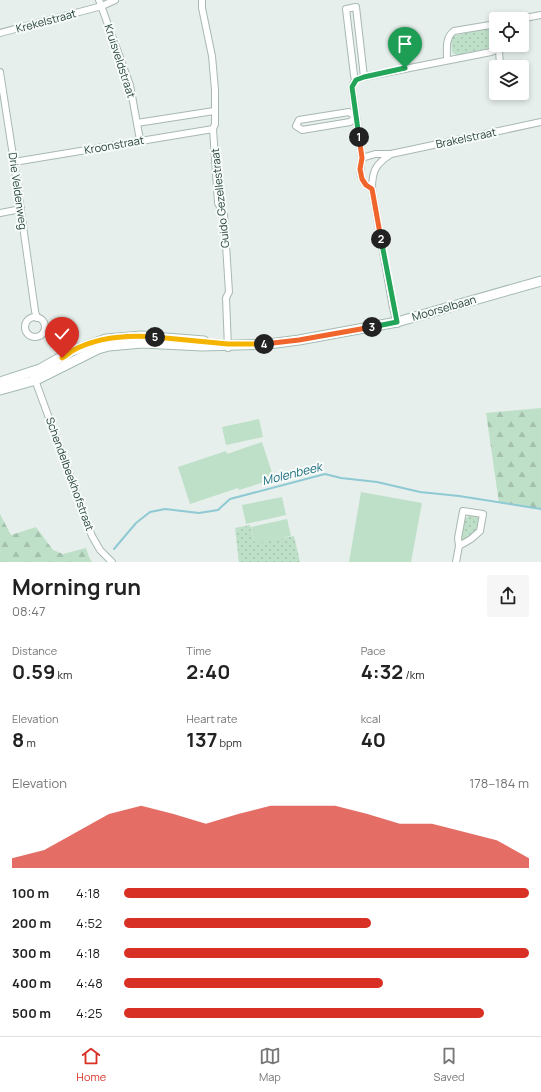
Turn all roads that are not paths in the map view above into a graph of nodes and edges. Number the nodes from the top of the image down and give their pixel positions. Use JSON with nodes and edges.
{"nodes":[{"id":1,"x":115,"y":0,"type":"edge"},
{"id":2,"x":201,"y":0,"type":"edge"},
{"id":3,"x":100,"y":3,"type":"edge"},
{"id":4,"x":541,"y":15,"type":"edge"},
{"id":5,"x":529,"y":17,"type":"edge"},
{"id":6,"x":489,"y":25,"type":"edge"},
{"id":7,"x":0,"y":33,"type":"edge"},
{"id":8,"x":489,"y":50,"type":"edge"},
{"id":9,"x":447,"y":60,"type":"junction"},
{"id":10,"x":0,"y":72,"type":"edge"},
{"id":11,"x":364,"y":77,"type":"junction"},
{"id":12,"x":356,"y":80,"type":"junction"},
{"id":13,"x":214,"y":111,"type":"junction"},
{"id":14,"x":356,"y":117,"type":"junction"},
{"id":15,"x":541,"y":122,"type":"edge"},
{"id":16,"x":137,"y":123,"type":"junction"},
{"id":17,"x":213,"y":129,"type":"junction"},
{"id":18,"x":140,"y":140,"type":"junction"},
{"id":19,"x":391,"y":154,"type":"junction"},
{"id":20,"x":362,"y":158,"type":"junction"},
{"id":21,"x":14,"y":162,"type":"junction"},
{"id":22,"x":372,"y":189,"type":"junction"},
{"id":23,"x":21,"y":209,"type":"junction"},
{"id":24,"x":0,"y":213,"type":"edge"},
{"id":25,"x":541,"y":280,"type":"edge"},
{"id":26,"x":35,"y":318,"type":"dead end"},
{"id":27,"x":397,"y":324,"type":"junction"},
{"id":28,"x":202,"y":344,"type":"junction"},
{"id":29,"x":228,"y":347,"type":"junction"},
{"id":30,"x":32,"y":371,"type":"junction"},
{"id":31,"x":36,"y":380,"type":"junction"},
{"id":32,"x":0,"y":382,"type":"edge"},
{"id":33,"x":0,"y":390,"type":"edge"},
{"id":34,"x":458,"y":546,"type":"junction"},
{"id":35,"x":112,"y":562,"type":"edge"},
{"id":36,"x":456,"y":562,"type":"edge"}],
"edges":[{"from":1,"to":3,"type":"street","name":"Krekelstraat"},
{"from":2,"to":13,"type":"street","name":"Guido Gezellestraat"},
{"from":3,"to":7,"type":"street","name":"Krekelstraat"},
{"from":3,"to":16,"type":"street","name":"Kruisveldstraat"},
{"from":4,"to":5,"type":"street"},
{"from":6,"to":9,"type":"street"},
{"from":8,"to":9,"type":"street"},
{"from":9,"to":11,"type":"street"},
{"from":10,"to":21,"type":"street","name":"Drie Veldenweg"},
{"from":11,"to":12,"type":"street"},
{"from":11,"to":12,"type":"street"},
{"from":12,"to":14,"type":"street"},
{"from":13,"to":16,"type":"street","name":"Kroonstraat"},
{"from":13,"to":17,"type":"street","name":"Guido Gezellestraat"},
{"from":14,"to":14,"type":"street"},
{"from":14,"to":20,"type":"street"},
{"from":15,"to":19,"type":"street","name":"Brakelstraat"},
{"from":16,"to":18,"type":"street","name":"Kruisveldstraat"},
{"from":17,"to":18,"type":"street","name":"Kroonstraat"},
{"from":17,"to":29,"type":"street","name":"Guido Gezellestraat"},
{"from":18,"to":21,"type":"street","name":"Kroonstraat"},
{"from":19,"to":20,"type":"street","name":"Brakelstraat"},
{"from":19,"to":22,"type":"street","name":"Brakelstraat"},
{"from":20,"to":22,"type":"street","name":"Brakelstraat"},
{"from":21,"to":23,"type":"street","name":"Drie Veldenweg"},
{"from":22,"to":27,"type":"street","name":"Brakelstraat"},
{"from":23,"to":24,"type":"street"},
{"from":23,"to":26,"type":"street","name":"Drie Veldenweg"},
{"from":25,"to":27,"type":"main road","name":"Moorselbaan"},
{"from":27,"to":29,"type":"main road","name":"Moorselbaan"},
{"from":28,"to":29,"type":"main road","name":"Moorselbaan"},
{"from":28,"to":30,"type":"main road","name":"Moorselbaan"},
{"from":28,"to":31,"type":"main road","name":"Moorselbaan"},
{"from":30,"to":31,"type":"street","name":"Schendelbeekhofstraat"},
{"from":30,"to":32,"type":"main road","name":"Moorselbaan"},
{"from":31,"to":33,"type":"main road","name":"Moorselbaan"},
{"from":31,"to":35,"type":"street","name":"Schendelbeekhofstraat"},
{"from":34,"to":34,"type":"street"},
{"from":34,"to":36,"type":"street"}]}
